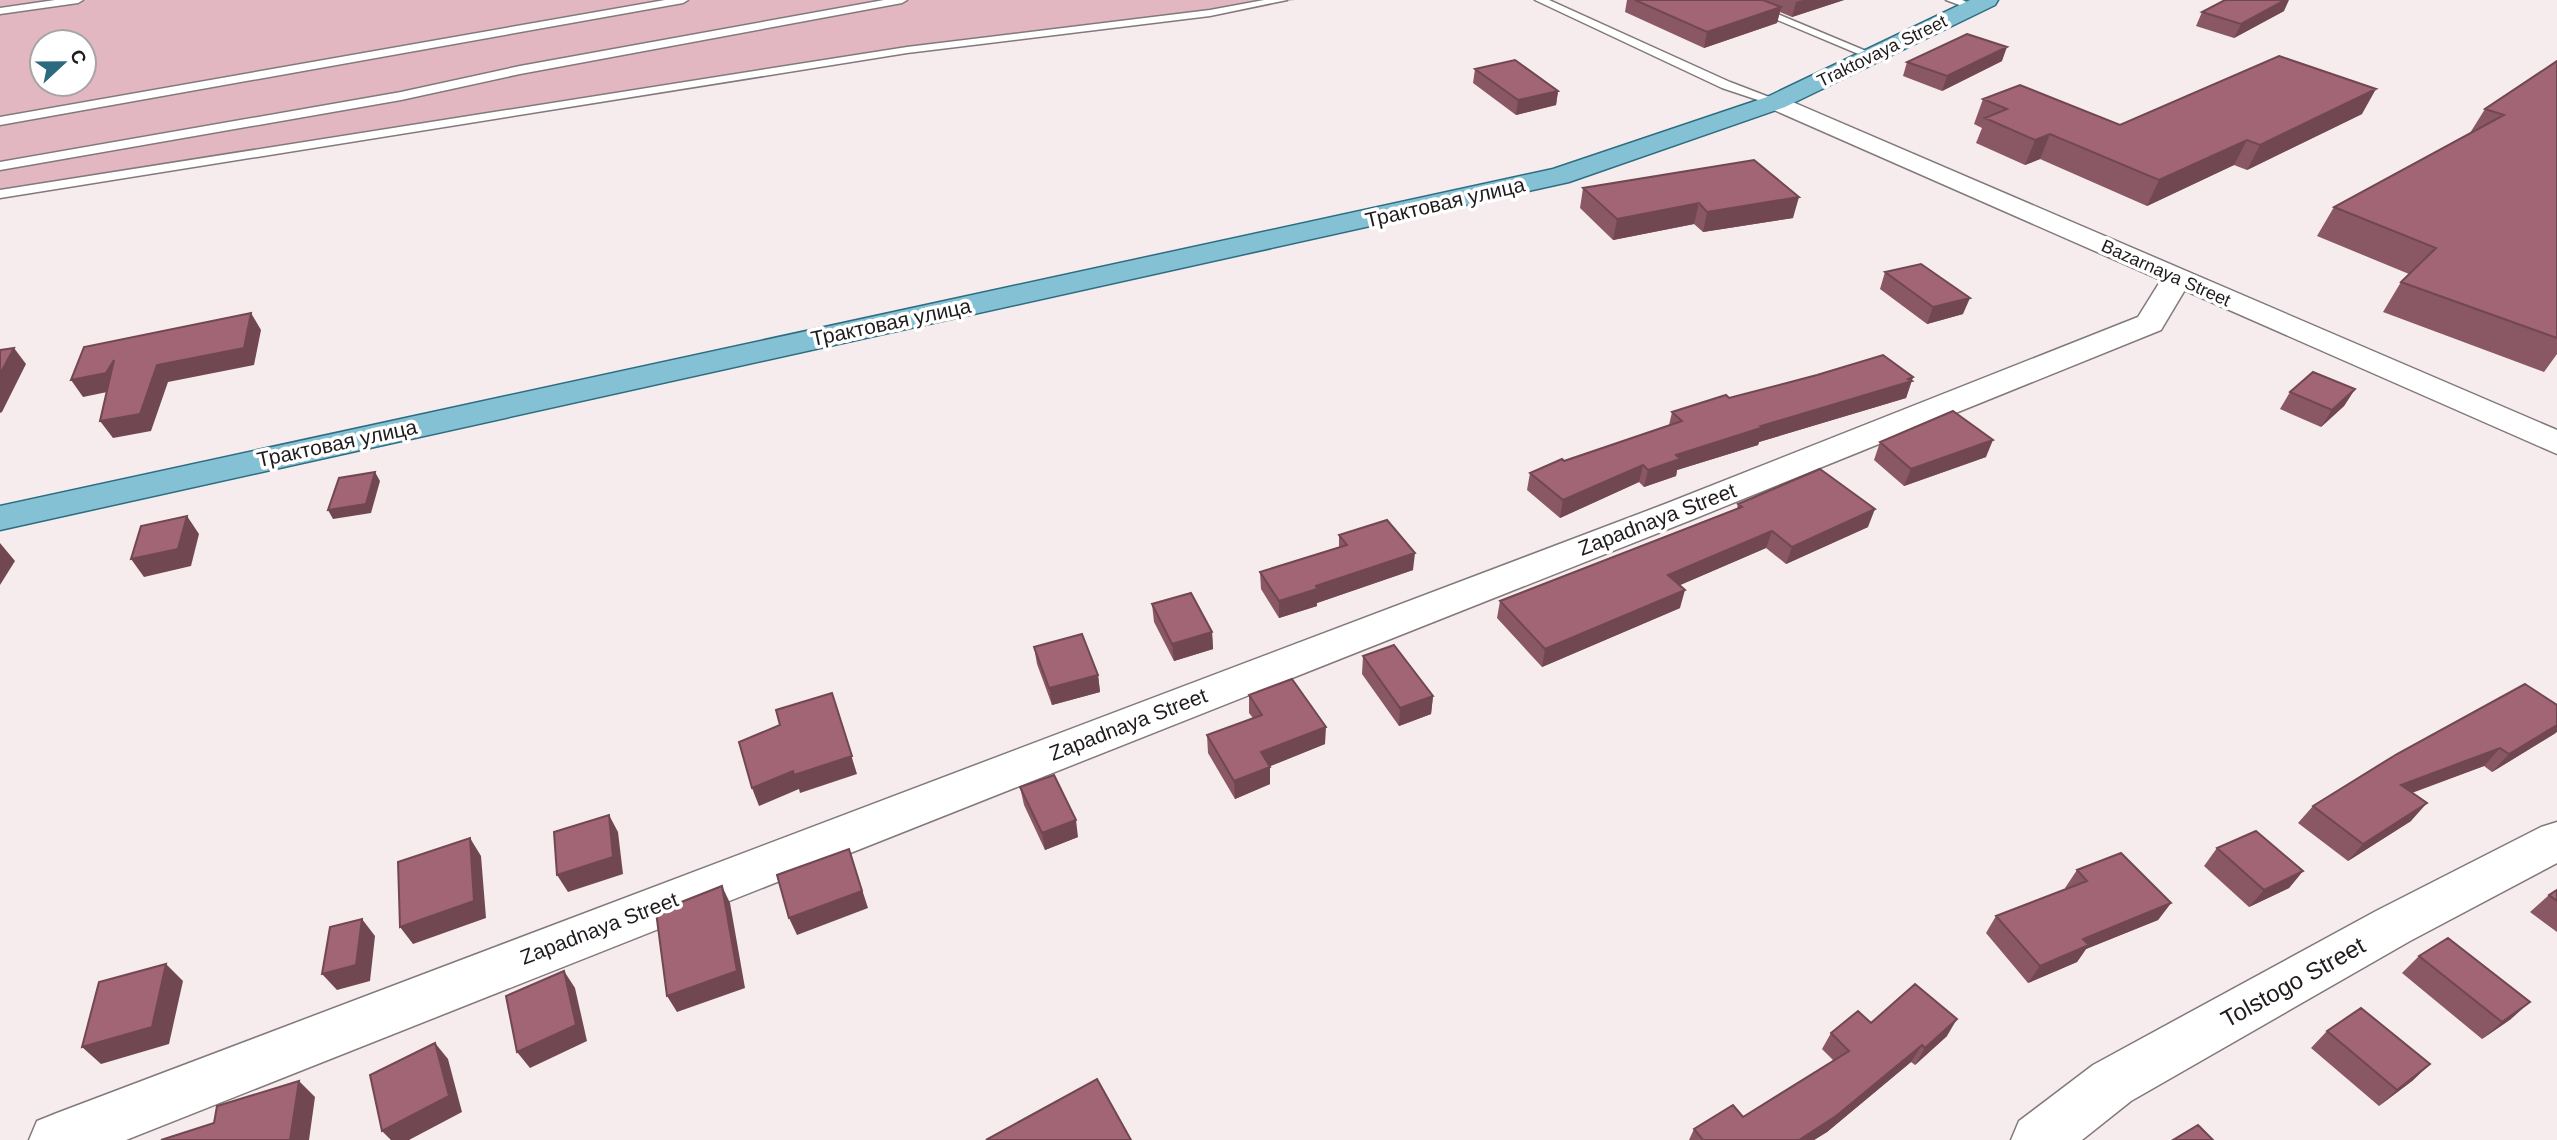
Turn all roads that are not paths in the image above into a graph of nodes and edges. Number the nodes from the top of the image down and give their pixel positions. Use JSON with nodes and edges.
{"nodes":[{"id":1,"x":78,"y":0,"type":"edge"},
{"id":2,"x":683,"y":0,"type":"edge"},
{"id":3,"x":902,"y":0,"type":"edge"},
{"id":4,"x":1282,"y":0,"type":"edge"},
{"id":5,"x":1540,"y":0,"type":"edge"},
{"id":6,"x":1735,"y":0,"type":"edge"},
{"id":7,"x":1970,"y":2,"type":"edge"},
{"id":8,"x":0,"y":11,"type":"edge"},
{"id":9,"x":1872,"y":56,"type":"junction"},
{"id":10,"x":1776,"y":102,"type":"junction"},
{"id":11,"x":0,"y":121,"type":"edge"},
{"id":12,"x":0,"y":166,"type":"edge"},
{"id":13,"x":0,"y":194,"type":"edge"},
{"id":14,"x":2177,"y":278,"type":"junction"},
{"id":15,"x":2557,"y":443,"type":"edge"},
{"id":16,"x":0,"y":518,"type":"edge"},
{"id":17,"x":2557,"y":841,"type":"edge"},
{"id":18,"x":57,"y":1140,"type":"edge"},
{"id":19,"x":2039,"y":1140,"type":"edge"}],
"edges":[{"from":1,"to":8,"type":"lane"},
{"from":2,"to":11,"type":"lane"},
{"from":3,"to":12,"type":"lane"},
{"from":4,"to":13,"type":"lane"},
{"from":5,"to":10,"type":"lane"},
{"from":6,"to":9,"type":"lane"},
{"from":7,"to":9,"type":"main road","name":"Traktovaya Street"},
{"from":9,"to":10,"type":"main road","name":"Traktovaya Street"},
{"from":10,"to":14,"type":"street","name":"Bazarnaya Street"},
{"from":10,"to":16,"type":"main road","name":"Трактовая улица"},
{"from":14,"to":15,"type":"street","name":"Bazarnaya Street"},
{"from":14,"to":18,"type":"street","name":"Zapadnaya Street"},
{"from":17,"to":19,"type":"street","name":"Tolstogo Street"}]}
